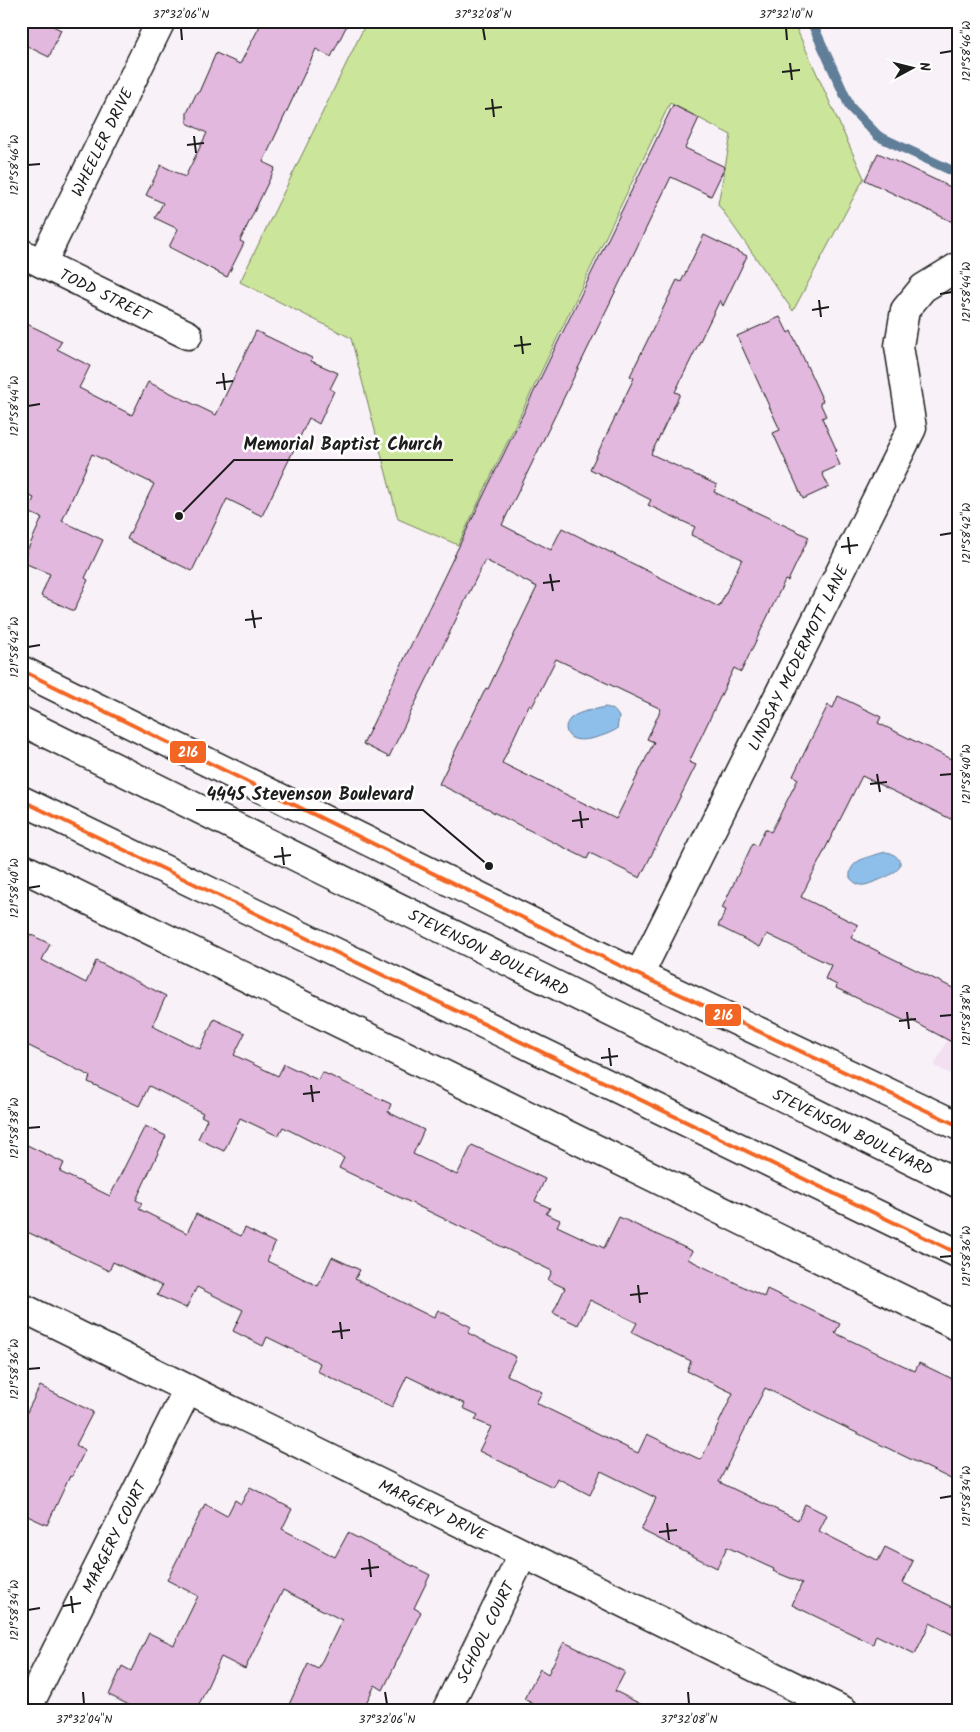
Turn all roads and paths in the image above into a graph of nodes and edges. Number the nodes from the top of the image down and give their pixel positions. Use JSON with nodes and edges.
{"nodes":[{"id":1,"x":161,"y":21,"type":"edge"},
{"id":2,"x":32,"y":258,"type":"edge"},
{"id":3,"x":959,"y":266,"type":"edge"},
{"id":4,"x":188,"y":335,"type":"dead end"},
{"id":5,"x":21,"y":670,"type":"edge"},
{"id":6,"x":21,"y":720,"type":"edge"},
{"id":7,"x":21,"y":800,"type":"edge"},
{"id":8,"x":21,"y":867,"type":"edge"},
{"id":9,"x":639,"y":975,"type":"junction"},
{"id":10,"x":959,"y":1126,"type":"edge"},
{"id":11,"x":959,"y":1184,"type":"edge"},
{"id":12,"x":959,"y":1254,"type":"edge"},
{"id":13,"x":21,"y":1307,"type":"edge"},
{"id":14,"x":959,"y":1327,"type":"edge"},
{"id":15,"x":188,"y":1389,"type":"junction"},
{"id":16,"x":524,"y":1554,"type":"junction"},
{"id":17,"x":26,"y":1711,"type":"edge"},
{"id":18,"x":446,"y":1711,"type":"edge"},
{"id":19,"x":844,"y":1711,"type":"edge"}],
"edges":[{"from":1,"to":2,"type":"street","name":"WHEELER DRIVE"},
{"from":2,"to":4,"type":"street","name":"TODD STREET"},
{"from":3,"to":9,"type":"street","name":"LINDSAY MCDERMOTT LANE"},
{"from":5,"to":9,"type":"street"},
{"from":6,"to":11,"type":"street","name":"STEVENSON BOULEVARD"},
{"from":7,"to":12,"type":"street"},
{"from":8,"to":14,"type":"street"},
{"from":9,"to":10,"type":"street"},
{"from":13,"to":15,"type":"street","name":"MARGERY DRIVE"},
{"from":15,"to":16,"type":"street","name":"MARGERY DRIVE"},
{"from":15,"to":17,"type":"street","name":"MARGERY COURT"},
{"from":16,"to":18,"type":"street","name":"SCHOOL COURT"},
{"from":16,"to":19,"type":"street","name":"MARGERY DRIVE"}]}
